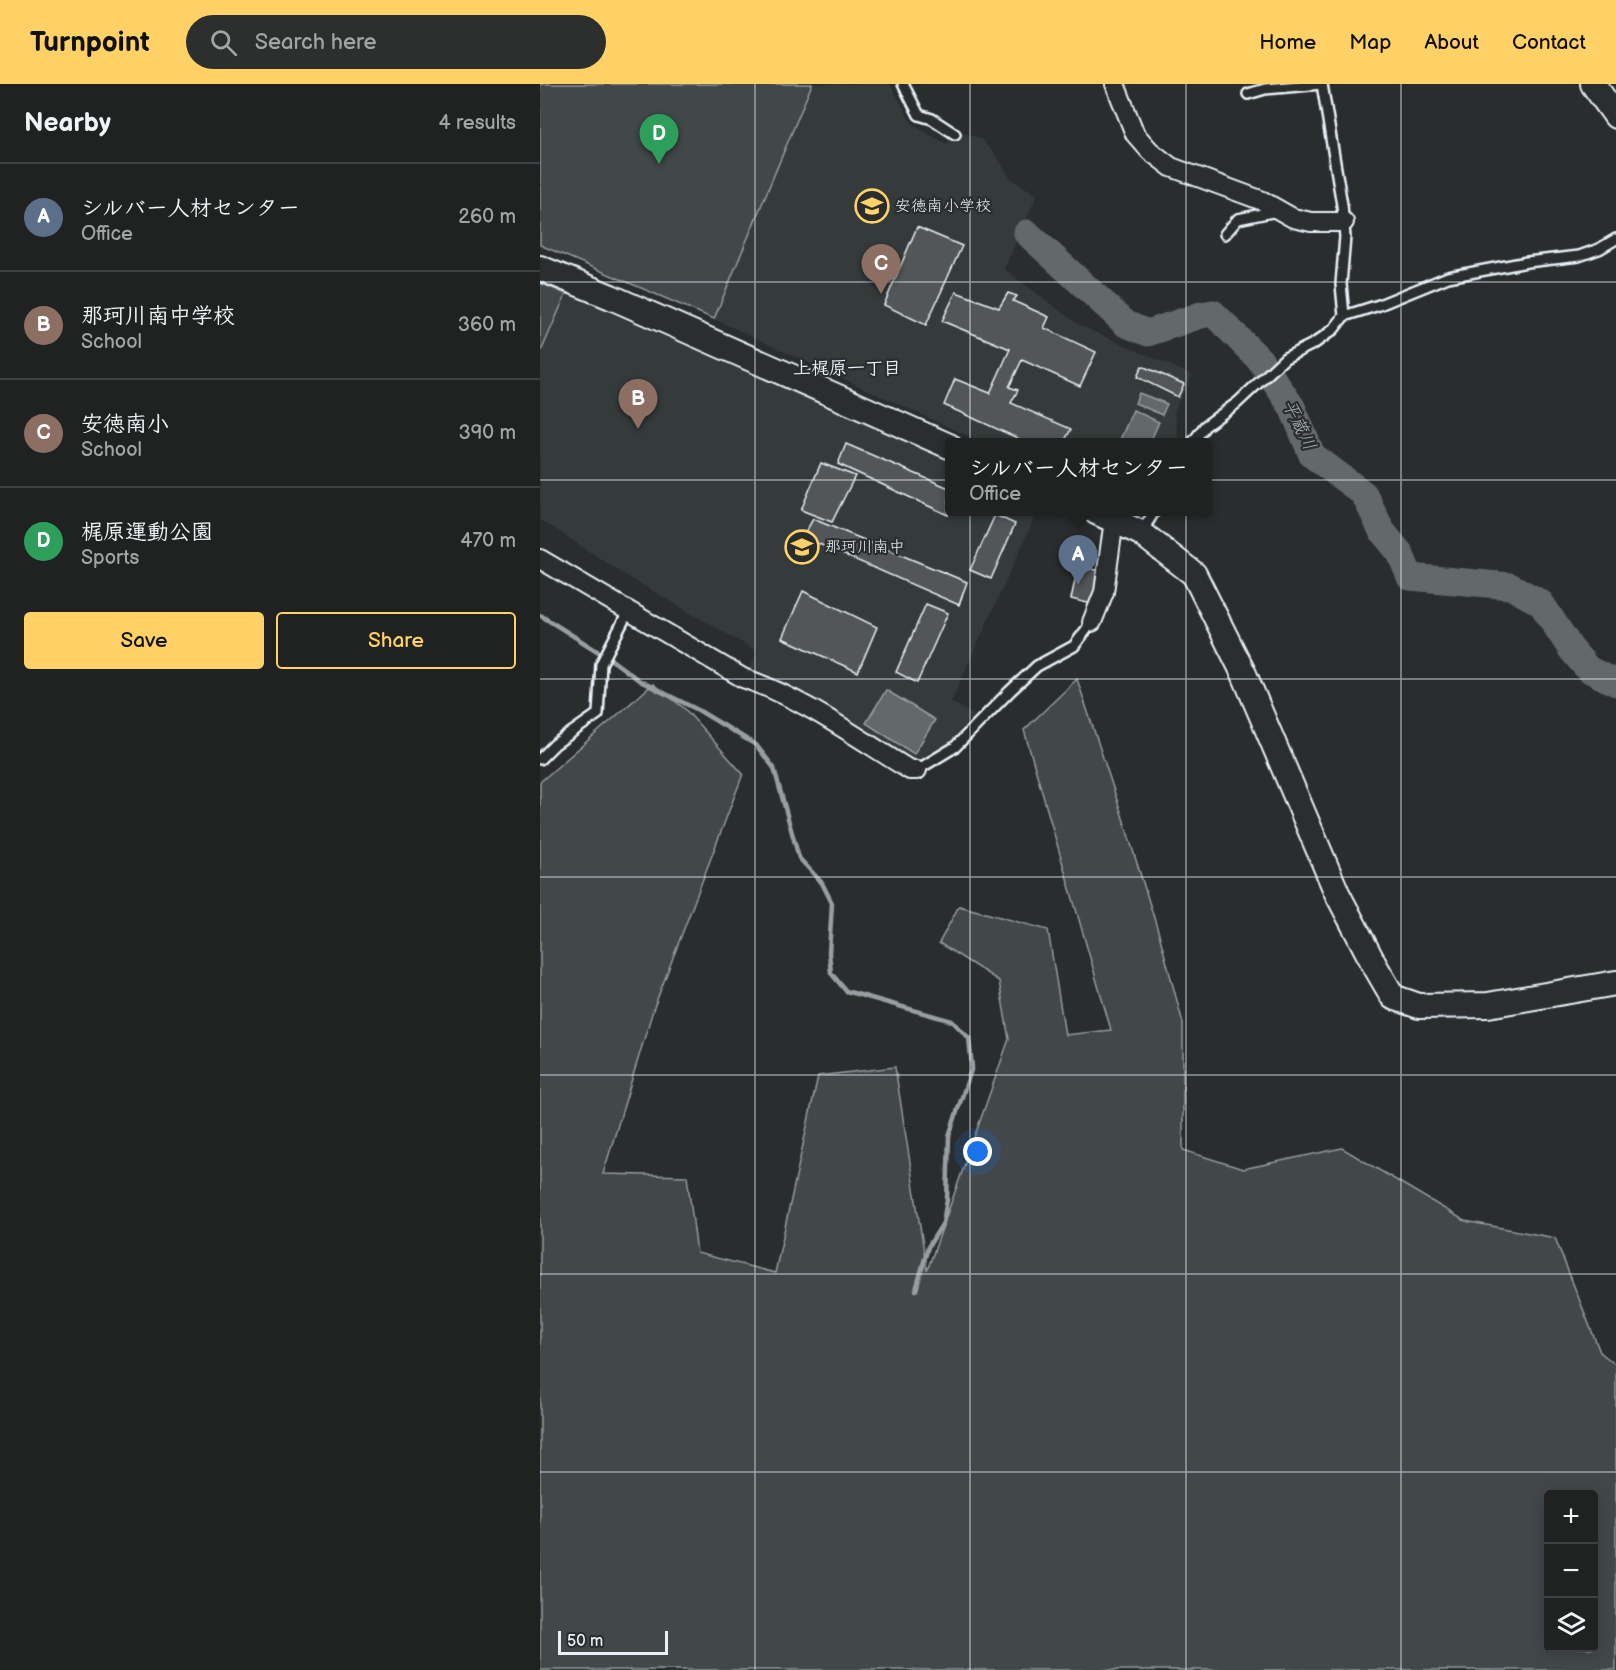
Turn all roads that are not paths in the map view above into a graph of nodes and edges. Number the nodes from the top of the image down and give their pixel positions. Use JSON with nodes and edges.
{"nodes":[{"id":1,"x":903,"y":84,"type":"edge"},
{"id":2,"x":1115,"y":84,"type":"edge"},
{"id":3,"x":1322,"y":84,"type":"edge"},
{"id":4,"x":1593,"y":84,"type":"edge"},
{"id":5,"x":1248,"y":94,"type":"dead end"},
{"id":6,"x":1616,"y":117,"type":"edge"},
{"id":7,"x":955,"y":134,"type":"dead end"},
{"id":8,"x":1282,"y":211,"type":"junction"},
{"id":9,"x":1344,"y":222,"type":"junction"},
{"id":10,"x":1224,"y":234,"type":"dead end"},
{"id":11,"x":1616,"y":238,"type":"edge"},
{"id":12,"x":540,"y":268,"type":"edge"},
{"id":13,"x":1344,"y":315,"type":"junction"},
{"id":14,"x":1196,"y":438,"type":"edge"},
{"id":15,"x":945,"y":444,"type":"edge"},
{"id":16,"x":1105,"y":516,"type":"edge"},
{"id":17,"x":1152,"y":516,"type":"edge"},
{"id":18,"x":1141,"y":533,"type":"junction"},
{"id":19,"x":540,"y":559,"type":"edge"},
{"id":20,"x":628,"y":612,"type":"junction"},
{"id":21,"x":1092,"y":622,"type":"joint"},
{"id":22,"x":540,"y":759,"type":"edge"},
{"id":23,"x":917,"y":770,"type":"joint"},
{"id":24,"x":1616,"y":982,"type":"edge"}],
"edges":[{"from":1,"to":7,"type":"lane"},
{"from":2,"to":8,"type":"street"},
{"from":3,"to":5,"type":"lane"},
{"from":3,"to":9,"type":"lane"},
{"from":4,"to":6,"type":"street"},
{"from":8,"to":9,"type":"street"},
{"from":8,"to":10,"type":"lane"},
{"from":9,"to":13,"type":"lane"},
{"from":11,"to":13,"type":"lane"},
{"from":12,"to":15,"type":"street"},
{"from":13,"to":14,"type":"lane"},
{"from":16,"to":18,"type":"street"},
{"from":16,"to":21,"type":"street"},
{"from":17,"to":18,"type":"lane"},
{"from":18,"to":24,"type":"street"},
{"from":19,"to":20,"type":"street"},
{"from":20,"to":22,"type":"lane"},
{"from":20,"to":23,"type":"street"},
{"from":21,"to":23,"type":"lane"}]}
